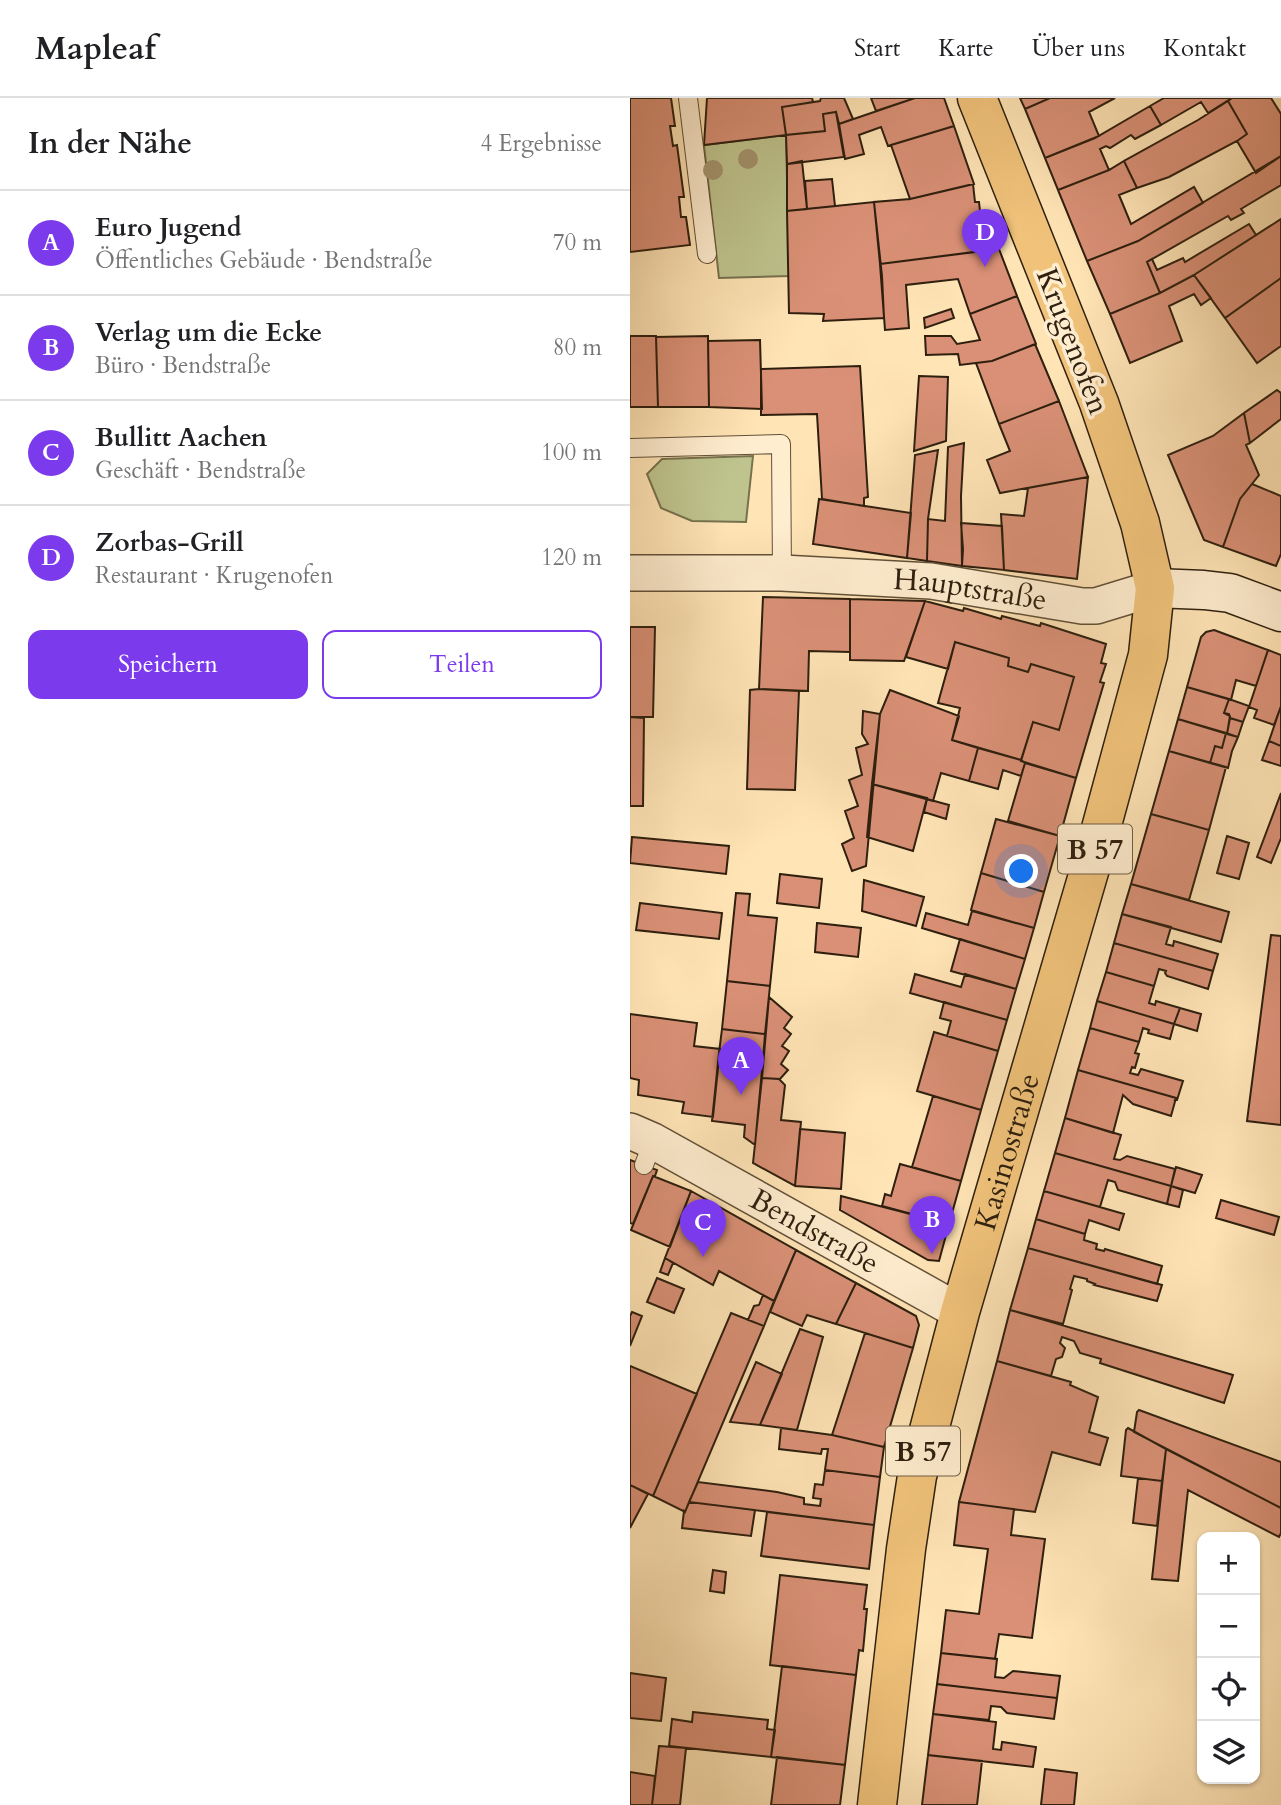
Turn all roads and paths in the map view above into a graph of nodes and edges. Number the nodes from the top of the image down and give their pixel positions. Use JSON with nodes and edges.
{"nodes":[{"id":1,"x":688,"y":98,"type":"edge"},
{"id":2,"x":977,"y":98,"type":"edge"},
{"id":3,"x":707,"y":254,"type":"dead end"},
{"id":4,"x":630,"y":448,"type":"edge"},
{"id":5,"x":630,"y":573,"type":"edge"},
{"id":6,"x":782,"y":573,"type":"junction"},
{"id":7,"x":1155,"y":588,"type":"junction"},
{"id":8,"x":1281,"y":612,"type":"edge"},
{"id":9,"x":642,"y":1146,"type":"edge"},
{"id":10,"x":960,"y":1312,"type":"junction"},
{"id":11,"x":877,"y":1805,"type":"edge"}],
"edges":[{"from":1,"to":3,"type":"lane"},
{"from":2,"to":7,"type":"main road","name":"Krugenofen","number":"B 57"},
{"from":4,"to":6,"type":"lane"},
{"from":5,"to":6,"type":"street","name":"Hauptstraße"},
{"from":6,"to":7,"type":"street","name":"Hauptstraße"},
{"from":7,"to":8,"type":"main road"},
{"from":7,"to":10,"type":"main road","name":"Kasinostraße","number":"B 57"},
{"from":9,"to":10,"type":"street","name":"Bendstraße"},
{"from":10,"to":11,"type":"main road","name":"Kasinostraße","number":"B 57"}]}
